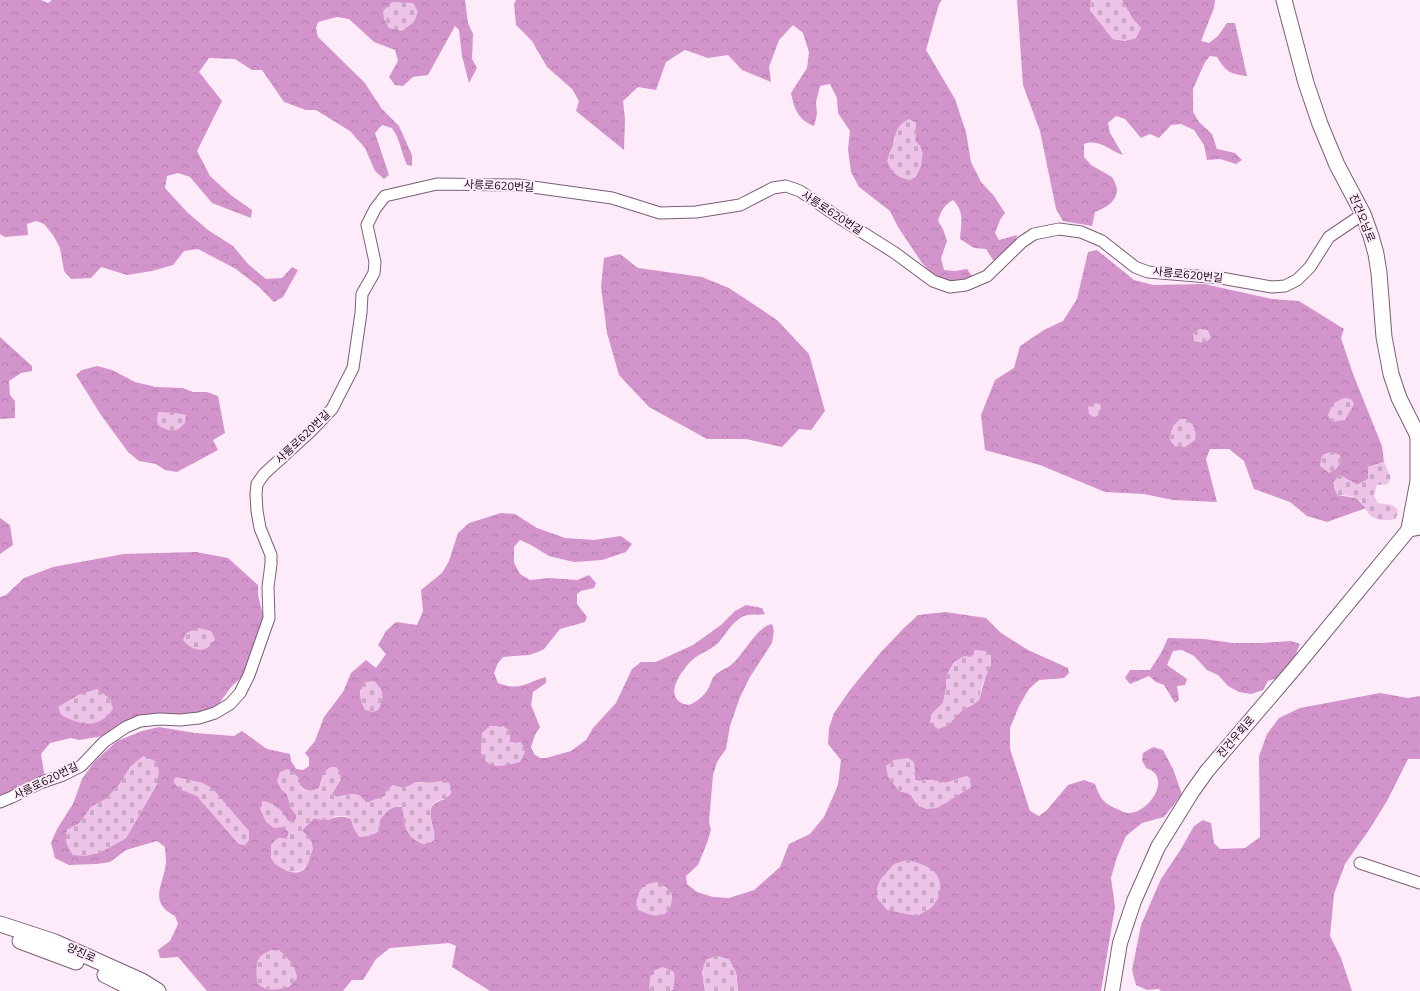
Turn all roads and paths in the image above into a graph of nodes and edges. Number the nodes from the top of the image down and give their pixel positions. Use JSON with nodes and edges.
{"nodes":[{"id":1,"x":1284,"y":0,"type":"edge"},
{"id":2,"x":1363,"y":214,"type":"junction"},
{"id":3,"x":1419,"y":437,"type":"edge"},
{"id":4,"x":1420,"y":516,"type":"edge"},
{"id":5,"x":1414,"y":528,"type":"edge"},
{"id":6,"x":0,"y":802,"type":"edge"},
{"id":7,"x":1360,"y":863,"type":"dead end"},
{"id":8,"x":1420,"y":882,"type":"edge"},
{"id":9,"x":0,"y":924,"type":"edge"},
{"id":10,"x":0,"y":935,"type":"edge"},
{"id":11,"x":137,"y":991,"type":"edge"},
{"id":12,"x":158,"y":991,"type":"edge"},
{"id":13,"x":1112,"y":991,"type":"edge"}],
"edges":[{"from":1,"to":2,"type":"main road","name":"진건오남로"},
{"from":2,"to":3,"type":"main road","name":"진건오남로"},
{"from":2,"to":6,"type":"street","name":"사릉로620번길"},
{"from":3,"to":5,"type":"main road"},
{"from":4,"to":5,"type":"street","name":"진건우회로"},
{"from":5,"to":13,"type":"street","name":"진건우회로"},
{"from":7,"to":8,"type":"street"},
{"from":9,"to":12,"type":"main road","name":"양진로"},
{"from":10,"to":11,"type":"main road","name":"양진로"}]}
